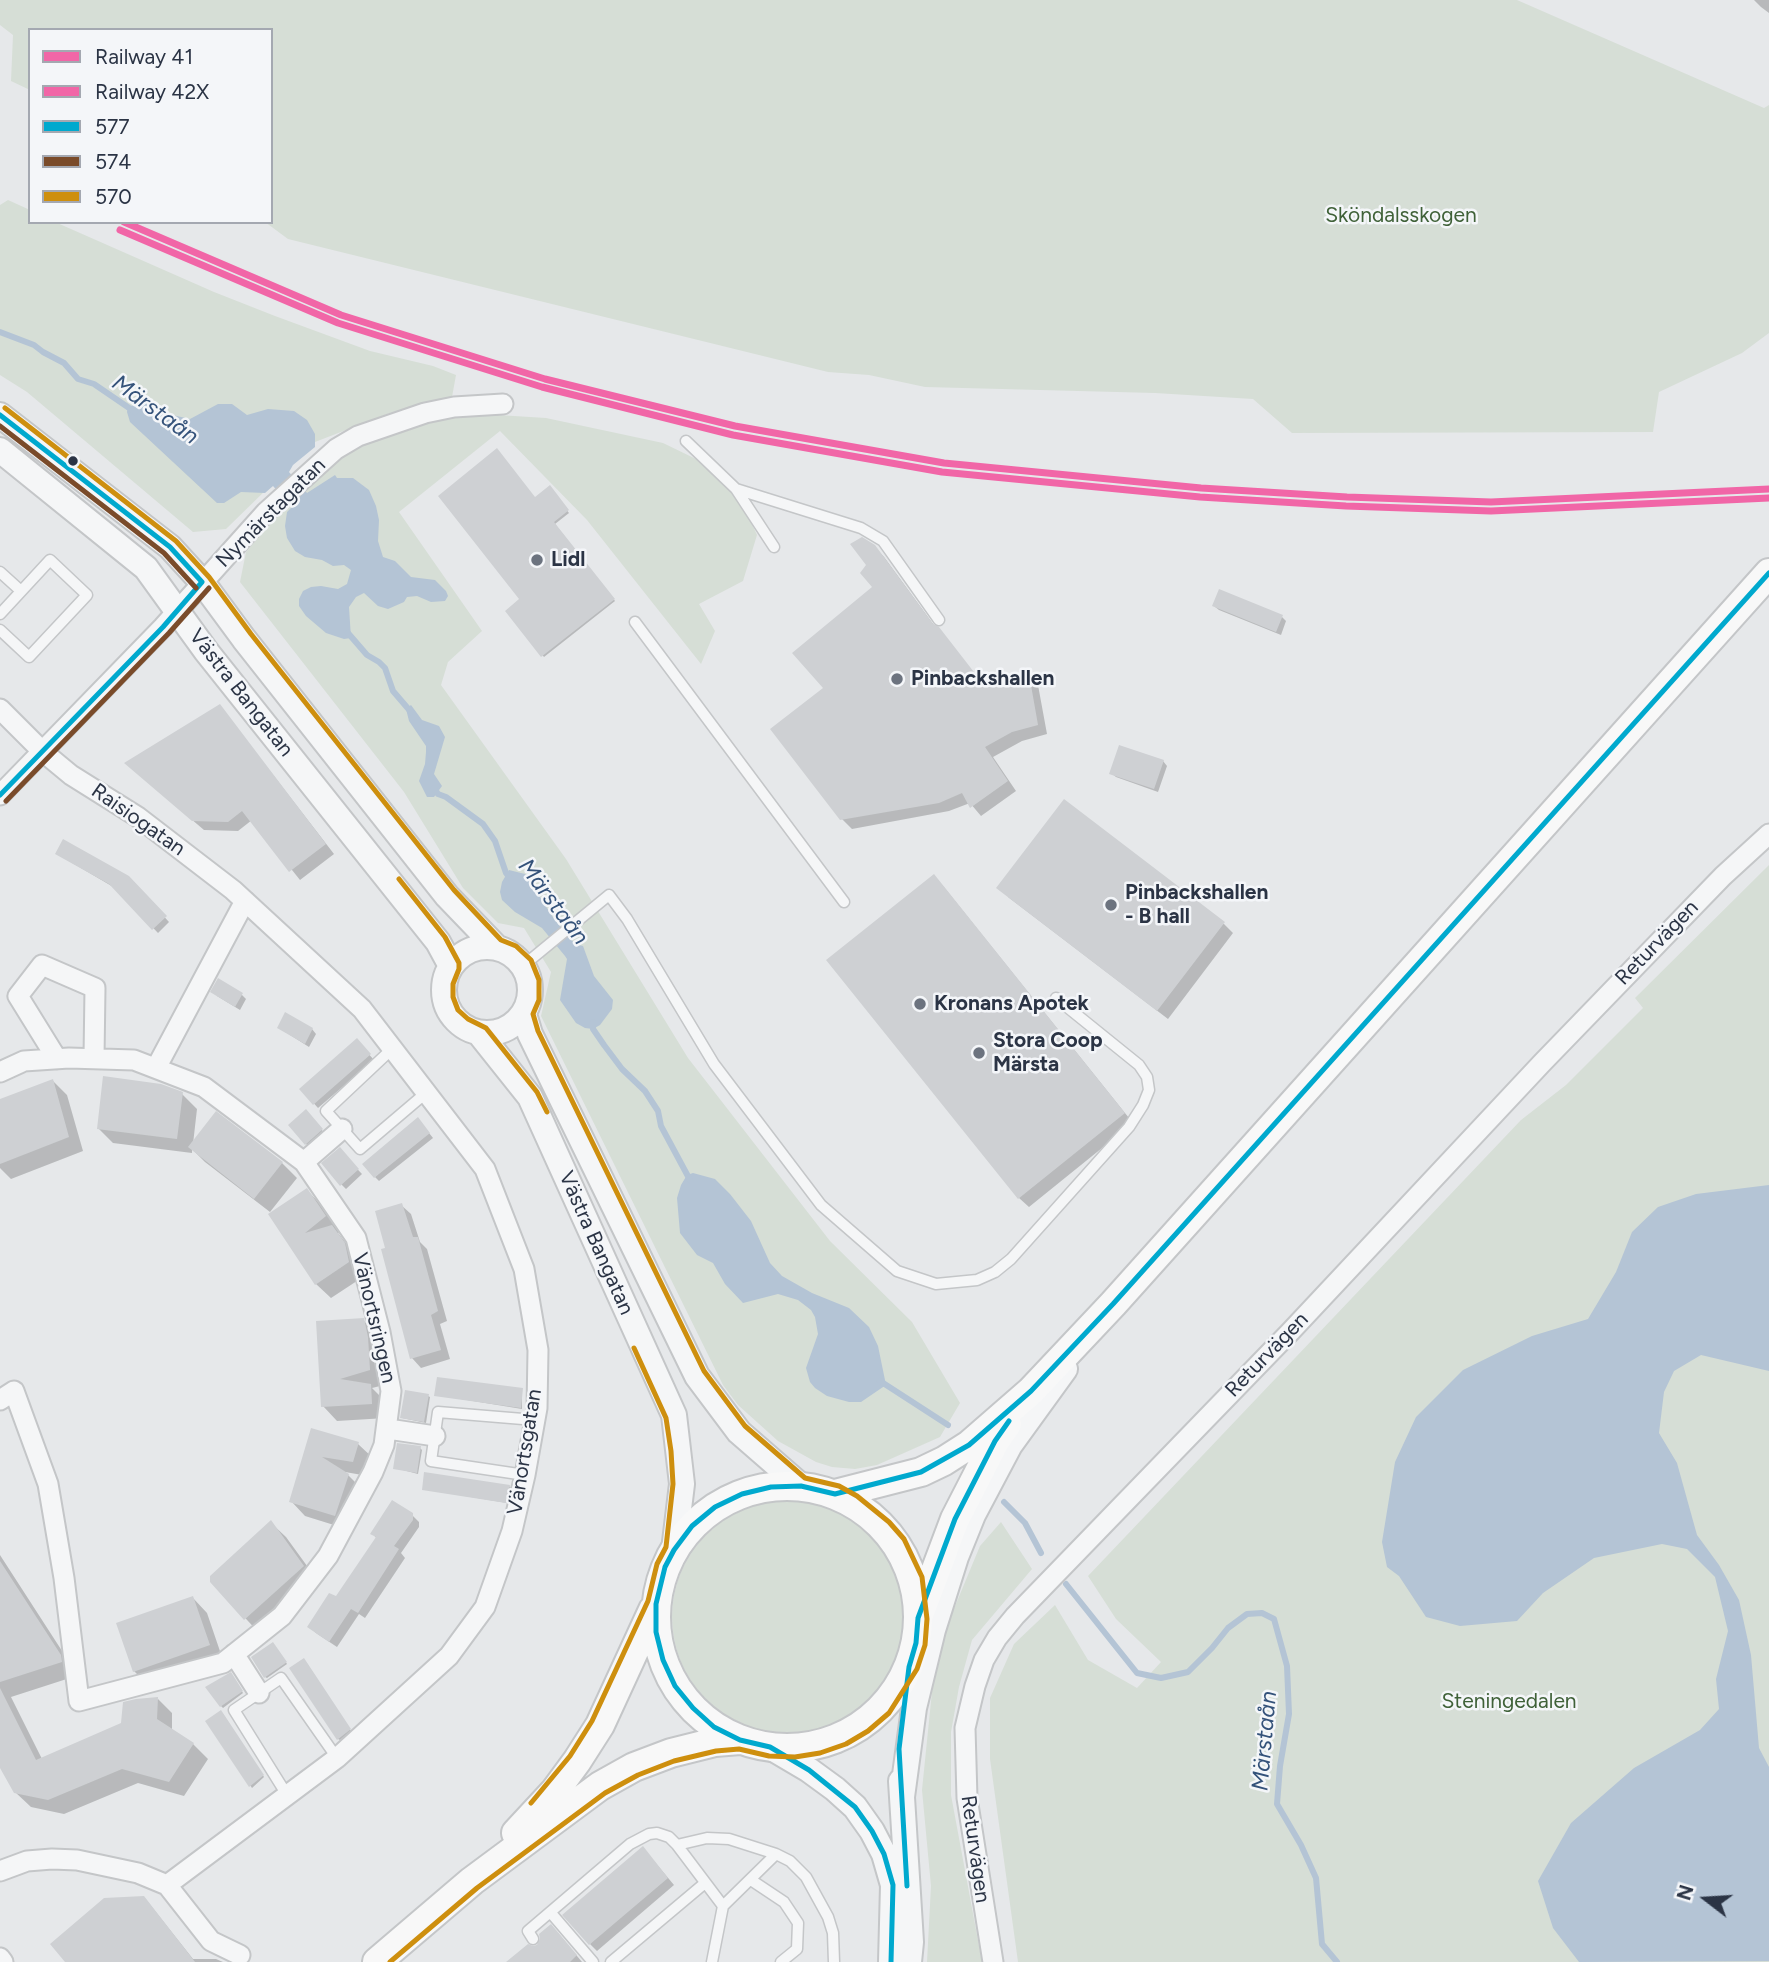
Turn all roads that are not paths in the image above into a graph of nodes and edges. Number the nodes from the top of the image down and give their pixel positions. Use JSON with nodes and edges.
{"nodes":[{"id":1,"x":503,"y":404,"type":"dead end"},
{"id":2,"x":0,"y":415,"type":"edge"},
{"id":3,"x":686,"y":441,"type":"dead end"},
{"id":4,"x":0,"y":450,"type":"edge"},
{"id":5,"x":736,"y":489,"type":"junction"},
{"id":6,"x":775,"y":547,"type":"dead end"},
{"id":7,"x":0,"y":572,"type":"edge"},
{"id":8,"x":1769,"y":572,"type":"edge"},
{"id":9,"x":202,"y":582,"type":"junction"},
{"id":10,"x":20,"y":591,"type":"junction"},
{"id":11,"x":178,"y":610,"type":"junction"},
{"id":12,"x":0,"y":614,"type":"edge"},
{"id":13,"x":939,"y":620,"type":"dead end"},
{"id":14,"x":635,"y":622,"type":"dead end"},
{"id":15,"x":0,"y":630,"type":"edge"},
{"id":16,"x":0,"y":709,"type":"edge"},
{"id":17,"x":43,"y":751,"type":"junction"},
{"id":18,"x":0,"y":795,"type":"edge"},
{"id":19,"x":1769,"y":834,"type":"edge"},
{"id":20,"x":239,"y":896,"type":"junction"},
{"id":21,"x":844,"y":902,"type":"dead end"},
{"id":22,"x":496,"y":947,"type":"junction"},
{"id":23,"x":524,"y":965,"type":"junction"},
{"id":24,"x":450,"y":966,"type":"junction"},
{"id":25,"x":1056,"y":998,"type":"dead end"},
{"id":26,"x":524,"y":1014,"type":"junction"},
{"id":27,"x":479,"y":1033,"type":"junction"},
{"id":28,"x":394,"y":1048,"type":"junction"},
{"id":29,"x":94,"y":1058,"type":"junction"},
{"id":30,"x":57,"y":1059,"type":"junction"},
{"id":31,"x":156,"y":1068,"type":"junction"},
{"id":32,"x":0,"y":1072,"type":"edge"},
{"id":33,"x":427,"y":1091,"type":"junction"},
{"id":34,"x":342,"y":1129,"type":"junction"},
{"id":35,"x":304,"y":1162,"type":"junction"},
{"id":36,"x":1113,"y":1304,"type":"junction"},
{"id":37,"x":1031,"y":1391,"type":"junction"},
{"id":38,"x":0,"y":1400,"type":"edge"},
{"id":39,"x":535,"y":1420,"type":"junction"},
{"id":40,"x":388,"y":1429,"type":"junction"},
{"id":41,"x":435,"y":1436,"type":"junction"},
{"id":42,"x":525,"y":1475,"type":"junction"},
{"id":43,"x":801,"y":1486,"type":"junction"},
{"id":44,"x":835,"y":1494,"type":"junction"},
{"id":45,"x":674,"y":1550,"type":"junction"},
{"id":46,"x":656,"y":1604,"type":"junction"},
{"id":47,"x":918,"y":1618,"type":"junction"},
{"id":48,"x":234,"y":1654,"type":"junction"},
{"id":49,"x":909,"y":1667,"type":"junction"},
{"id":50,"x":259,"y":1693,"type":"junction"},
{"id":51,"x":740,"y":1740,"type":"junction"},
{"id":52,"x":770,"y":1747,"type":"junction"},
{"id":53,"x":337,"y":1758,"type":"junction"},
{"id":54,"x":287,"y":1795,"type":"junction"},
{"id":55,"x":902,"y":1797,"type":"junction"},
{"id":56,"x":677,"y":1845,"type":"junction"},
{"id":57,"x":776,"y":1854,"type":"junction"},
{"id":58,"x":0,"y":1871,"type":"edge"},
{"id":59,"x":751,"y":1880,"type":"junction"},
{"id":60,"x":472,"y":1881,"type":"junction"},
{"id":61,"x":705,"y":1883,"type":"junction"},
{"id":62,"x":166,"y":1885,"type":"junction"},
{"id":63,"x":723,"y":1906,"type":"junction"},
{"id":64,"x":551,"y":1913,"type":"junction"},
{"id":65,"x":533,"y":1939,"type":"dead end"},
{"id":66,"x":240,"y":1955,"type":"dead end"},
{"id":67,"x":377,"y":1962,"type":"edge"},
{"id":68,"x":593,"y":1962,"type":"edge"},
{"id":69,"x":611,"y":1962,"type":"edge"},
{"id":70,"x":712,"y":1962,"type":"edge"},
{"id":71,"x":781,"y":1962,"type":"edge"},
{"id":72,"x":834,"y":1962,"type":"edge"},
{"id":73,"x":891,"y":1962,"type":"edge"},
{"id":74,"x":909,"y":1962,"type":"edge"},
{"id":75,"x":993,"y":1962,"type":"edge"}],
"edges":[{"from":1,"to":9,"type":"street","name":"Nymärstagatan"},
{"from":2,"to":9,"type":"street","name":"Västra Bangatan"},
{"from":3,"to":5,"type":"lane"},
{"from":4,"to":11,"type":"street","name":"Västra Bangatan"},
{"from":5,"to":6,"type":"lane"},
{"from":5,"to":13,"type":"lane"},
{"from":7,"to":10,"type":"lane"},
{"from":8,"to":36,"type":"main road"},
{"from":9,"to":11,"type":"street","name":"Nymärstagatan"},
{"from":9,"to":22,"type":"street","name":"Västra Bangatan"},
{"from":10,"to":12,"type":"lane"},
{"from":10,"to":15,"type":"lane"},
{"from":11,"to":17,"type":"street","name":"Nymärstagatan"},
{"from":11,"to":24,"type":"street","name":"Västra Bangatan"},
{"from":14,"to":21,"type":"lane"},
{"from":16,"to":17,"type":"street","name":"Raisiogatan"},
{"from":17,"to":18,"type":"street","name":"Nymärstagatan"},
{"from":17,"to":20,"type":"street","name":"Raisiogatan"},
{"from":19,"to":75,"type":"street","name":"Returvägen"},
{"from":20,"to":28,"type":"street","name":"Vänortsgatan"},
{"from":20,"to":31,"type":"street"},
{"from":22,"to":23,"type":"street","name":"Västra Bangatan"},
{"from":22,"to":24,"type":"street"},
{"from":23,"to":25,"type":"lane"},
{"from":23,"to":26,"type":"street","name":"Västra Bangatan"},
{"from":24,"to":27,"type":"street","name":"Västra Bangatan"},
{"from":26,"to":27,"type":"street"},
{"from":26,"to":43,"type":"street","name":"Västra Bangatan"},
{"from":27,"to":45,"type":"street","name":"Västra Bangatan"},
{"from":28,"to":33,"type":"street","name":"Vänortsgatan"},
{"from":28,"to":34,"type":"lane"},
{"from":29,"to":30,"type":"street","name":"Vänortsringen"},
{"from":29,"to":30,"type":"street"},
{"from":29,"to":31,"type":"street","name":"Vänortsringen"},
{"from":30,"to":32,"type":"street","name":"Vänortsringen"},
{"from":31,"to":35,"type":"street","name":"Vänortsringen"},
{"from":33,"to":34,"type":"lane"},
{"from":33,"to":39,"type":"street","name":"Vänortsgatan"},
{"from":34,"to":35,"type":"street"},
{"from":35,"to":40,"type":"street","name":"Vänortsringen"},
{"from":36,"to":37,"type":"main road"},
{"from":36,"to":55,"type":"street"},
{"from":37,"to":44,"type":"main road"},
{"from":37,"to":47,"type":"main road"},
{"from":38,"to":48,"type":"street","name":"Vänortsringen"},
{"from":39,"to":41,"type":"lane"},
{"from":39,"to":42,"type":"street","name":"Vänortsgatan"},
{"from":40,"to":41,"type":"street"},
{"from":40,"to":48,"type":"street","name":"Vänortsringen"},
{"from":41,"to":42,"type":"lane"},
{"from":42,"to":53,"type":"street","name":"Vänortsgatan"},
{"from":43,"to":44,"type":"main road"},
{"from":43,"to":45,"type":"main road"},
{"from":44,"to":47,"type":"main road"},
{"from":45,"to":46,"type":"main road"},
{"from":46,"to":51,"type":"main road"},
{"from":46,"to":60,"type":"main road"},
{"from":47,"to":49,"type":"main road"},
{"from":48,"to":50,"type":"street"},
{"from":49,"to":52,"type":"main road"},
{"from":49,"to":55,"type":"street"},
{"from":50,"to":53,"type":"lane"},
{"from":50,"to":54,"type":"lane"},
{"from":51,"to":52,"type":"main road"},
{"from":51,"to":60,"type":"main road"},
{"from":52,"to":73,"type":"street"},
{"from":53,"to":54,"type":"street","name":"Vänortsgatan"},
{"from":54,"to":62,"type":"street","name":"Vänortsgatan"},
{"from":55,"to":74,"type":"street"},
{"from":56,"to":57,"type":"lane"},
{"from":56,"to":61,"type":"lane"},
{"from":56,"to":64,"type":"lane"},
{"from":57,"to":59,"type":"lane"},
{"from":57,"to":72,"type":"lane"},
{"from":58,"to":62,"type":"street"},
{"from":59,"to":63,"type":"lane"},
{"from":59,"to":71,"type":"lane"},
{"from":60,"to":67,"type":"main road"},
{"from":61,"to":63,"type":"lane"},
{"from":61,"to":69,"type":"lane"},
{"from":62,"to":66,"type":"street"},
{"from":63,"to":70,"type":"lane"},
{"from":64,"to":65,"type":"lane"},
{"from":64,"to":68,"type":"lane"}]}
